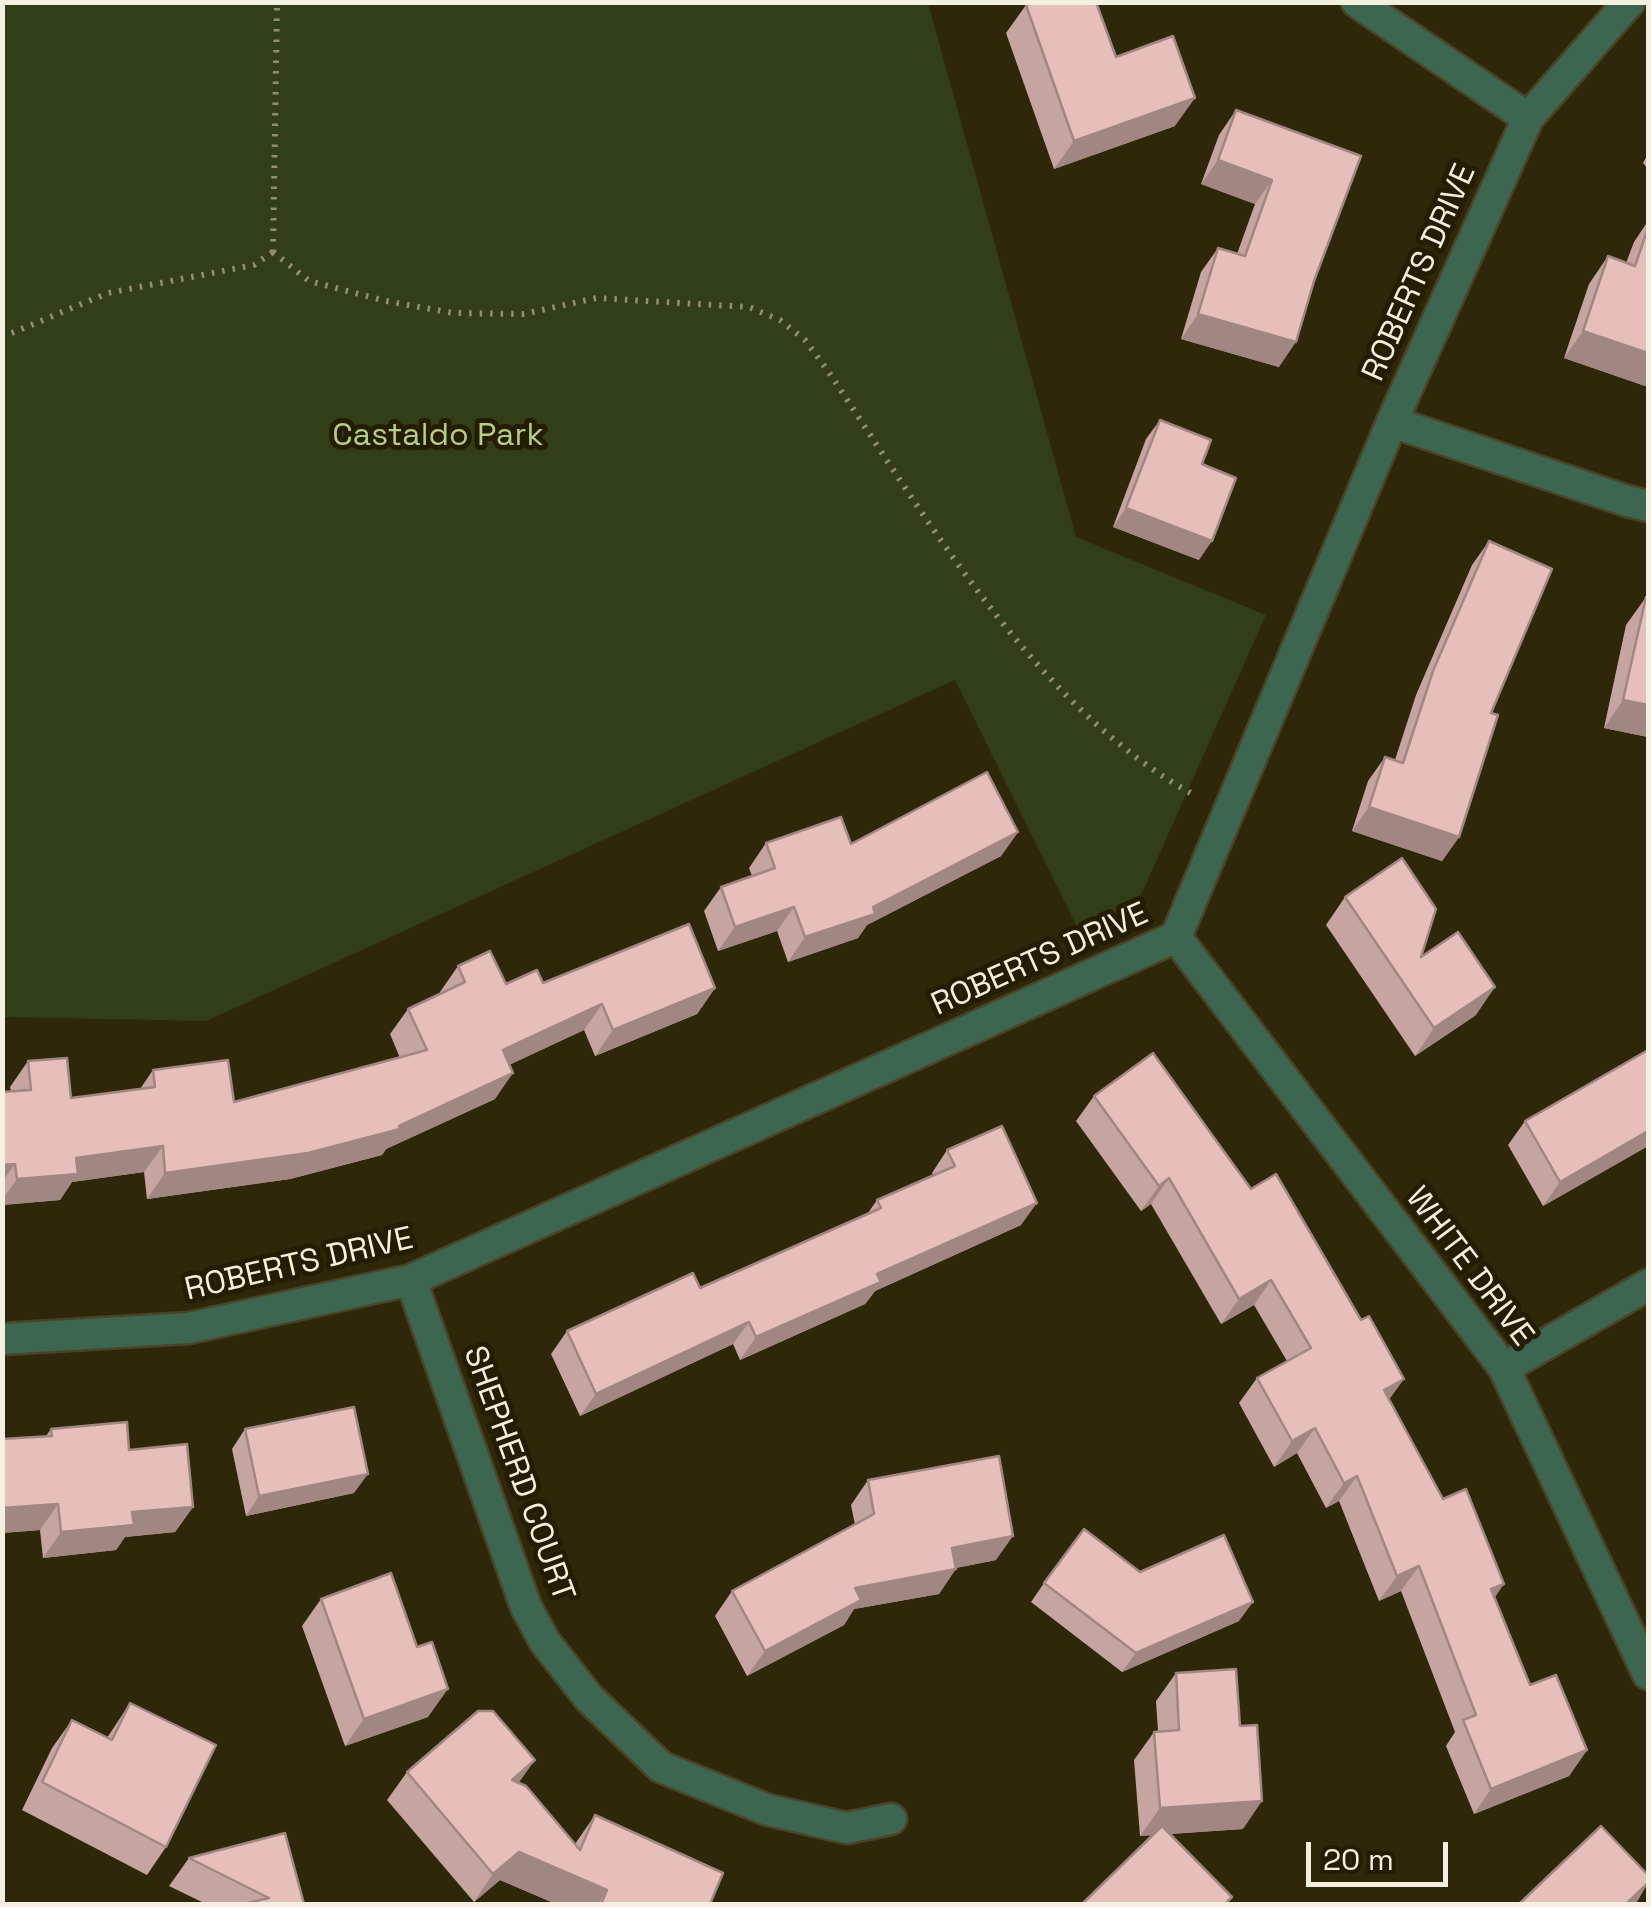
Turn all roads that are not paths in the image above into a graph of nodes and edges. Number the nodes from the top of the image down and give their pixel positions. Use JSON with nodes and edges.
{"nodes":[{"id":1,"x":1357,"y":2,"type":"edge"},
{"id":2,"x":1629,"y":2,"type":"edge"},
{"id":3,"x":1528,"y":118,"type":"junction"},
{"id":4,"x":1392,"y":422,"type":"junction"},
{"id":5,"x":1648,"y":506,"type":"edge"},
{"id":6,"x":1176,"y":937,"type":"junction"},
{"id":7,"x":411,"y":1280,"type":"junction"},
{"id":8,"x":1648,"y":1284,"type":"edge"},
{"id":9,"x":2,"y":1339,"type":"edge"},
{"id":10,"x":1504,"y":1368,"type":"junction"},
{"id":11,"x":1648,"y":1674,"type":"edge"},
{"id":12,"x":891,"y":1819,"type":"dead end"}],
"edges":[{"from":1,"to":3,"type":"street"},
{"from":2,"to":3,"type":"street","name":"ROBERTS DRIVE"},
{"from":3,"to":4,"type":"street","name":"ROBERTS DRIVE"},
{"from":4,"to":5,"type":"street"},
{"from":4,"to":6,"type":"street","name":"ROBERTS DRIVE"},
{"from":6,"to":7,"type":"street","name":"ROBERTS DRIVE"},
{"from":6,"to":10,"type":"street","name":"WHITE DRIVE"},
{"from":7,"to":9,"type":"street","name":"ROBERTS DRIVE"},
{"from":7,"to":12,"type":"street","name":"SHEPHERD COURT"},
{"from":8,"to":10,"type":"street"},
{"from":10,"to":11,"type":"street","name":"WHITE DRIVE"}]}
